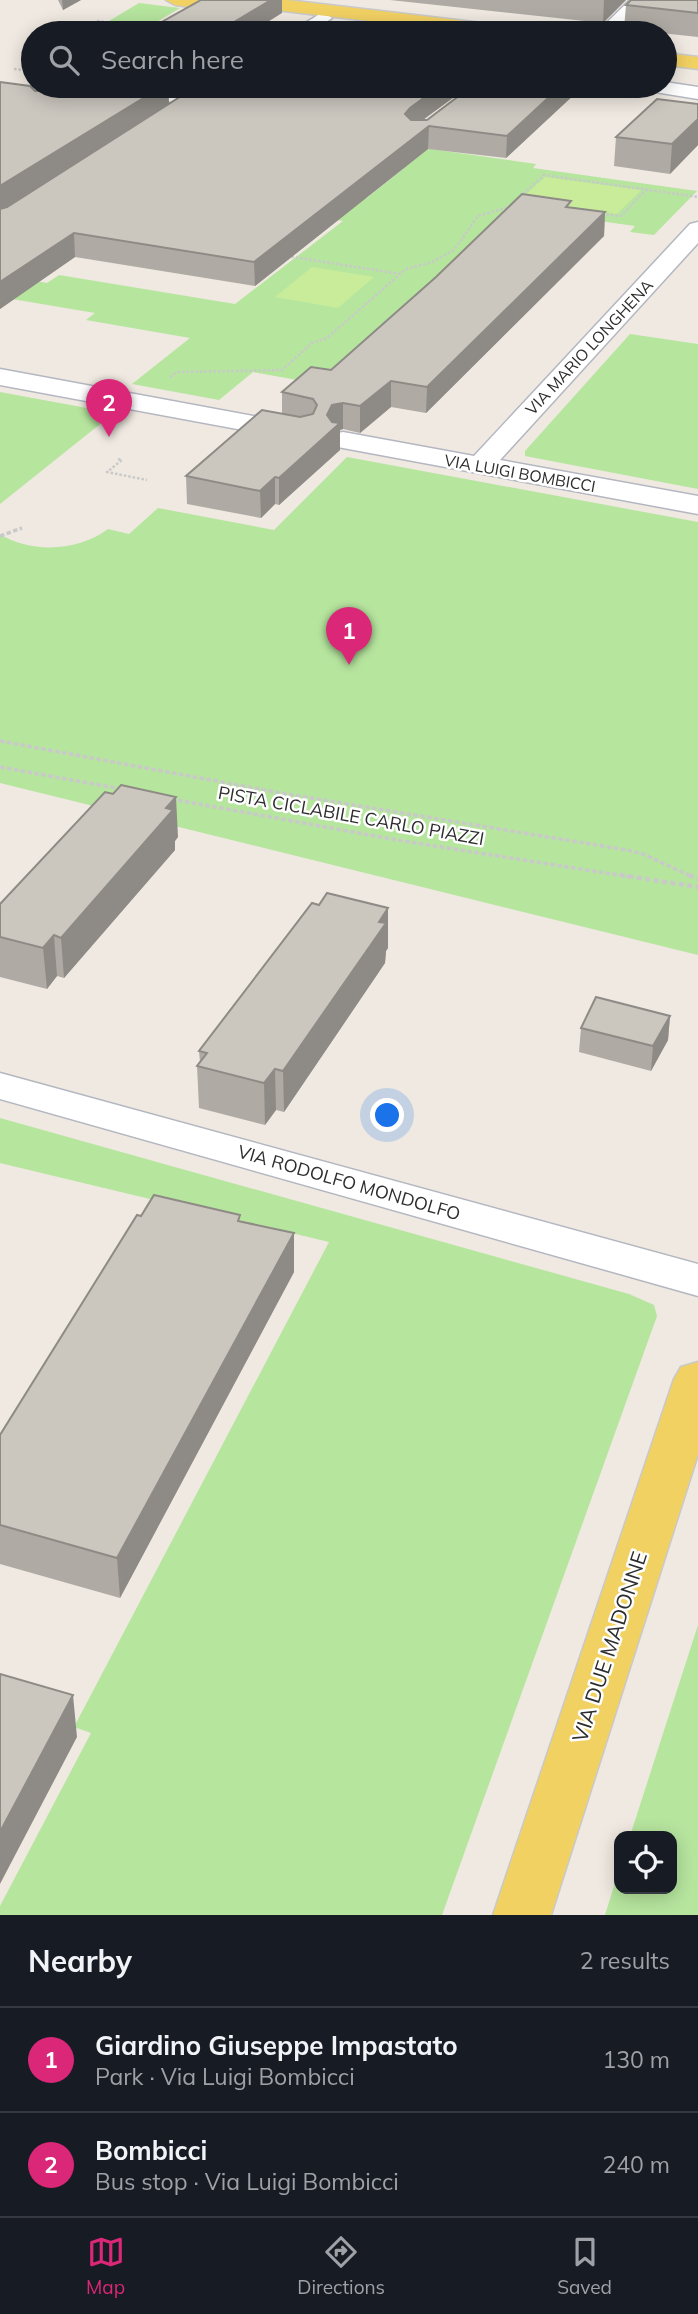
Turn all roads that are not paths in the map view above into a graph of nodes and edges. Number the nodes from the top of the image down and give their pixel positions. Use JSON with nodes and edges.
{"nodes":[{"id":1,"x":175,"y":0,"type":"edge"},
{"id":2,"x":641,"y":0,"type":"edge"},
{"id":3,"x":251,"y":1,"type":"edge"},
{"id":4,"x":323,"y":18,"type":"junction"},
{"id":5,"x":318,"y":21,"type":"edge"},
{"id":6,"x":348,"y":21,"type":"edge"},
{"id":7,"x":417,"y":21,"type":"edge"},
{"id":8,"x":618,"y":21,"type":"edge"},
{"id":9,"x":677,"y":52,"type":"edge"},
{"id":10,"x":698,"y":55,"type":"edge"},
{"id":11,"x":677,"y":60,"type":"edge"},
{"id":12,"x":698,"y":63,"type":"edge"},
{"id":13,"x":677,"y":90,"type":"edge"},
{"id":14,"x":698,"y":93,"type":"edge"},
{"id":15,"x":188,"y":98,"type":"edge"},
{"id":16,"x":195,"y":99,"type":"joint"},
{"id":17,"x":173,"y":114,"type":"edge"},
{"id":18,"x":698,"y":229,"type":"edge"},
{"id":19,"x":0,"y":377,"type":"edge"},
{"id":20,"x":302,"y":433,"type":"edge"},
{"id":21,"x":343,"y":440,"type":"dead end"},
{"id":22,"x":481,"y":466,"type":"junction"},
{"id":23,"x":698,"y":505,"type":"edge"},
{"id":24,"x":0,"y":1086,"type":"edge"},
{"id":25,"x":698,"y":1280,"type":"edge"},
{"id":26,"x":698,"y":1379,"type":"edge"},
{"id":27,"x":522,"y":1915,"type":"edge"}],
"edges":[{"from":1,"to":4,"type":"main road"},
{"from":2,"to":8,"type":"street"},
{"from":3,"to":7,"type":"main road"},
{"from":4,"to":5,"type":"street"},
{"from":4,"to":6,"type":"main road"},
{"from":9,"to":10,"type":"main road"},
{"from":11,"to":12,"type":"main road"},
{"from":13,"to":14,"type":"street"},
{"from":15,"to":16,"type":"street"},
{"from":16,"to":17,"type":"street"},
{"from":18,"to":22,"type":"street","name":"VIA MARIO LONGHENA"},
{"from":19,"to":20,"type":"street"},
{"from":21,"to":22,"type":"street","name":"VIA LUIGI BOMBICCI"},
{"from":22,"to":23,"type":"street","name":"VIA LUIGI BOMBICCI"},
{"from":24,"to":25,"type":"street","name":"VIA RODOLFO MONDOLFO"},
{"from":26,"to":27,"type":"main road","name":"VIA DUE MADONNE"}]}
